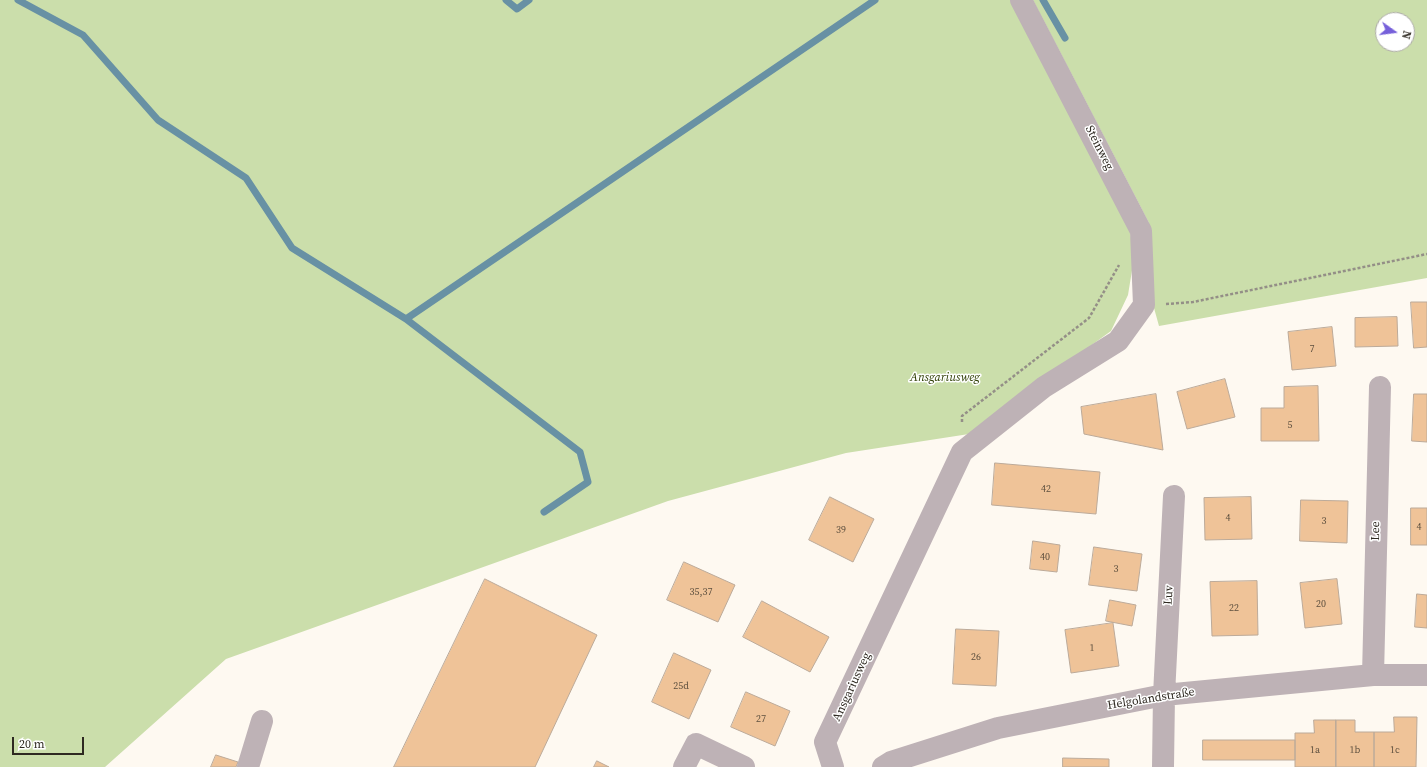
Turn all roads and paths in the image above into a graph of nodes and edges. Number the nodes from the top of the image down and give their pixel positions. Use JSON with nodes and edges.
{"nodes":[{"id":1,"x":1021,"y":0,"type":"edge"},
{"id":2,"x":1427,"y":254,"type":"edge"},
{"id":3,"x":1120,"y":262,"type":"dead end"},
{"id":4,"x":1144,"y":305,"type":"junction"},
{"id":5,"x":1380,"y":387,"type":"dead end"},
{"id":6,"x":962,"y":452,"type":"junction"},
{"id":7,"x":1174,"y":496,"type":"dead end"},
{"id":8,"x":1373,"y":675,"type":"junction"},
{"id":9,"x":1427,"y":675,"type":"edge"},
{"id":10,"x":1164,"y":695,"type":"junction"},
{"id":11,"x":262,"y":721,"type":"dead end"},
{"id":12,"x":248,"y":767,"type":"edge"},
{"id":13,"x":684,"y":767,"type":"edge"},
{"id":14,"x":744,"y":767,"type":"edge"},
{"id":15,"x":832,"y":767,"type":"edge"},
{"id":16,"x":883,"y":767,"type":"edge"},
{"id":17,"x":1163,"y":767,"type":"edge"}],
"edges":[{"from":1,"to":4,"type":"street","name":"Steinweg"},
{"from":2,"to":4,"type":"path"},
{"from":3,"to":6,"type":"path"},
{"from":4,"to":6,"type":"street","name":"Ansgariusweg"},
{"from":5,"to":8,"type":"street","name":"Lee"},
{"from":6,"to":15,"type":"street","name":"Ansgariusweg"},
{"from":7,"to":10,"type":"street","name":"Luv"},
{"from":8,"to":9,"type":"street","name":"Helgolandstraße"},
{"from":8,"to":10,"type":"street","name":"Helgolandstraße"},
{"from":10,"to":16,"type":"street","name":"Helgolandstraße"},
{"from":10,"to":17,"type":"street","name":"Luv"},
{"from":11,"to":12,"type":"street"},
{"from":13,"to":14,"type":"street"}]}
